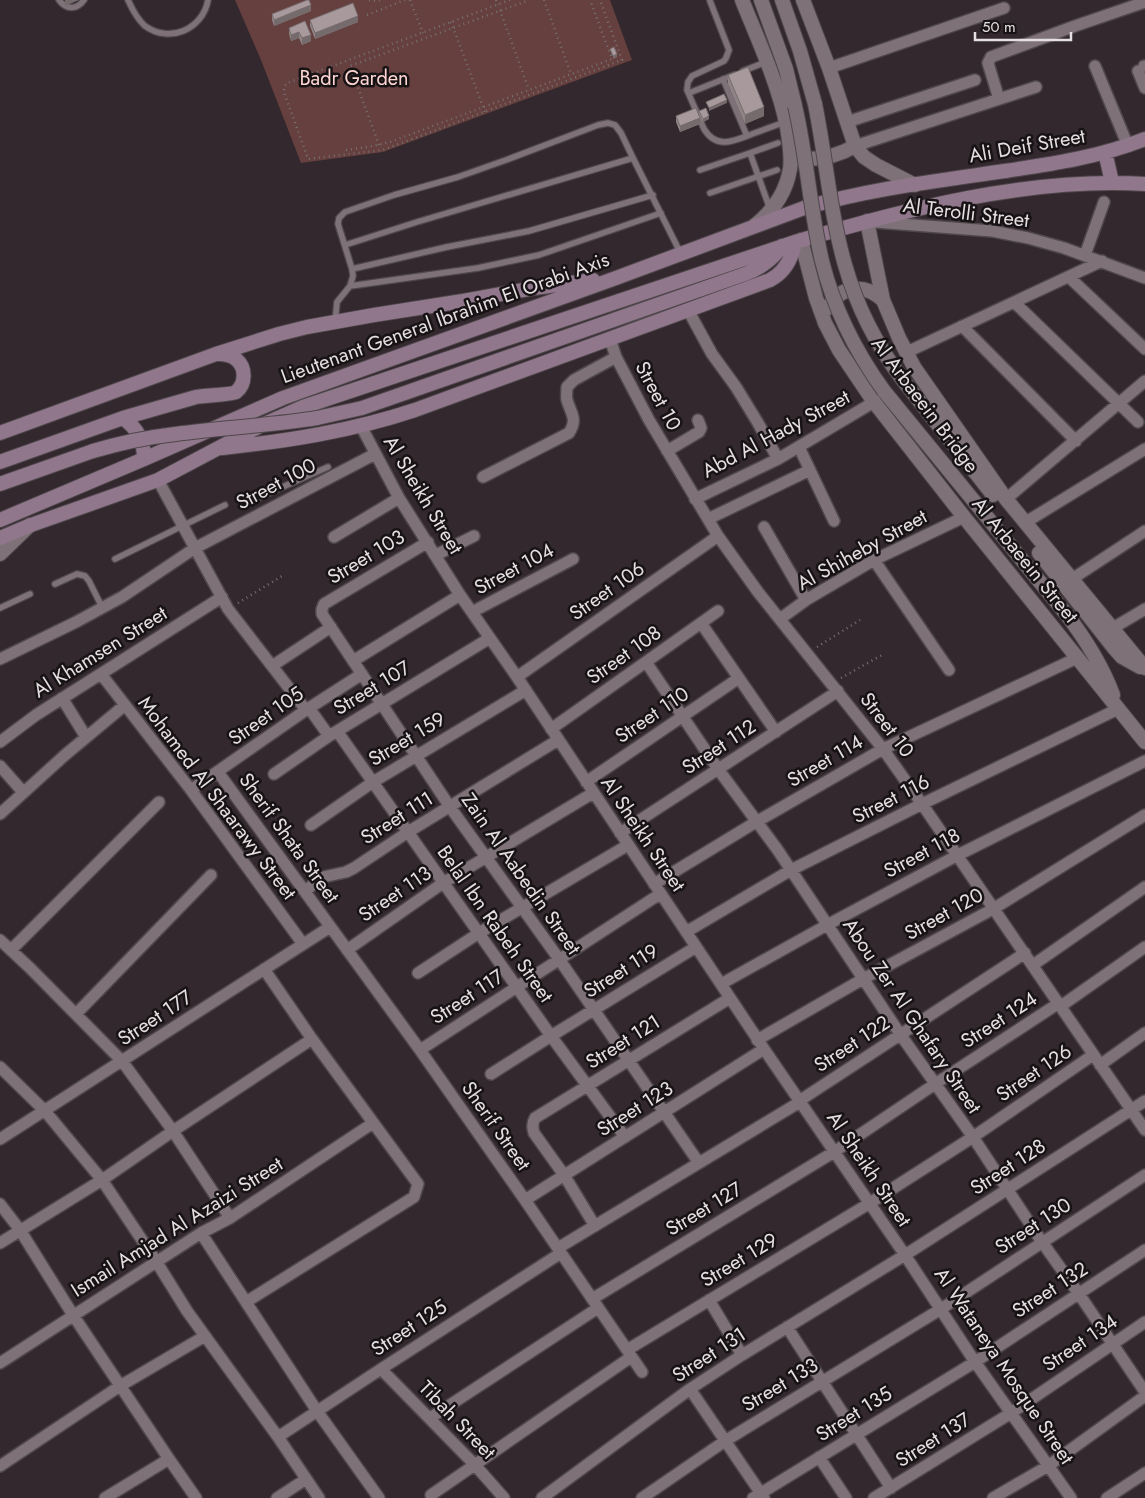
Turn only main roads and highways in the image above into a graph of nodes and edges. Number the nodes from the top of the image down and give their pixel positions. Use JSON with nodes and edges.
{"nodes":[{"id":1,"x":1145,"y":140,"type":"edge"},
{"id":2,"x":1105,"y":152,"type":"junction"},
{"id":3,"x":1112,"y":182,"type":"junction"},
{"id":4,"x":1145,"y":184,"type":"edge"},
{"id":5,"x":915,"y":185,"type":"joint"},
{"id":6,"x":793,"y":243,"type":"junction"},
{"id":7,"x":616,"y":278,"type":"junction"},
{"id":8,"x":216,"y":354,"type":"junction"},
{"id":9,"x":123,"y":418,"type":"junction"},
{"id":10,"x":0,"y":433,"type":"edge"},
{"id":11,"x":217,"y":449,"type":"junction"},
{"id":12,"x":144,"y":459,"type":"junction"},
{"id":13,"x":0,"y":462,"type":"edge"},
{"id":14,"x":0,"y":484,"type":"edge"},
{"id":15,"x":0,"y":520,"type":"edge"},
{"id":16,"x":0,"y":538,"type":"edge"}],
"edges":[{"from":1,"to":2,"type":"main road","name":"Ali Deif Street"},
{"from":2,"to":3,"type":"main road"},
{"from":2,"to":5,"type":"main road","name":"Ali Deif Street"},
{"from":3,"to":4,"type":"main road","name":"Lieutenant General Ibrahim El Orabi Axis"},
{"from":3,"to":6,"type":"main road","name":"Lieutenant General Ibrahim El Orabi Axis"},
{"from":5,"to":7,"type":"main road","name":"Lieutenant General Ibrahim El Orabi Axis"},
{"from":6,"to":11,"type":"main road","name":"Lieutenant General Ibrahim El Orabi Axis"},
{"from":6,"to":11,"type":"main road"},
{"from":6,"to":14,"type":"main road","bridge":true},
{"from":7,"to":8,"type":"main road"},
{"from":7,"to":12,"type":"main road","name":"Lieutenant General Ibrahim El Orabi Axis"},
{"from":8,"to":9,"type":"main road"},
{"from":8,"to":10,"type":"main road"},
{"from":9,"to":12,"type":"main road"},
{"from":9,"to":13,"type":"main road"},
{"from":11,"to":16,"type":"main road","name":"Lieutenant General Ibrahim El Orabi Axis"},
{"from":12,"to":15,"type":"main road","name":"Lieutenant General Ibrahim El Orabi Axis"}]}
